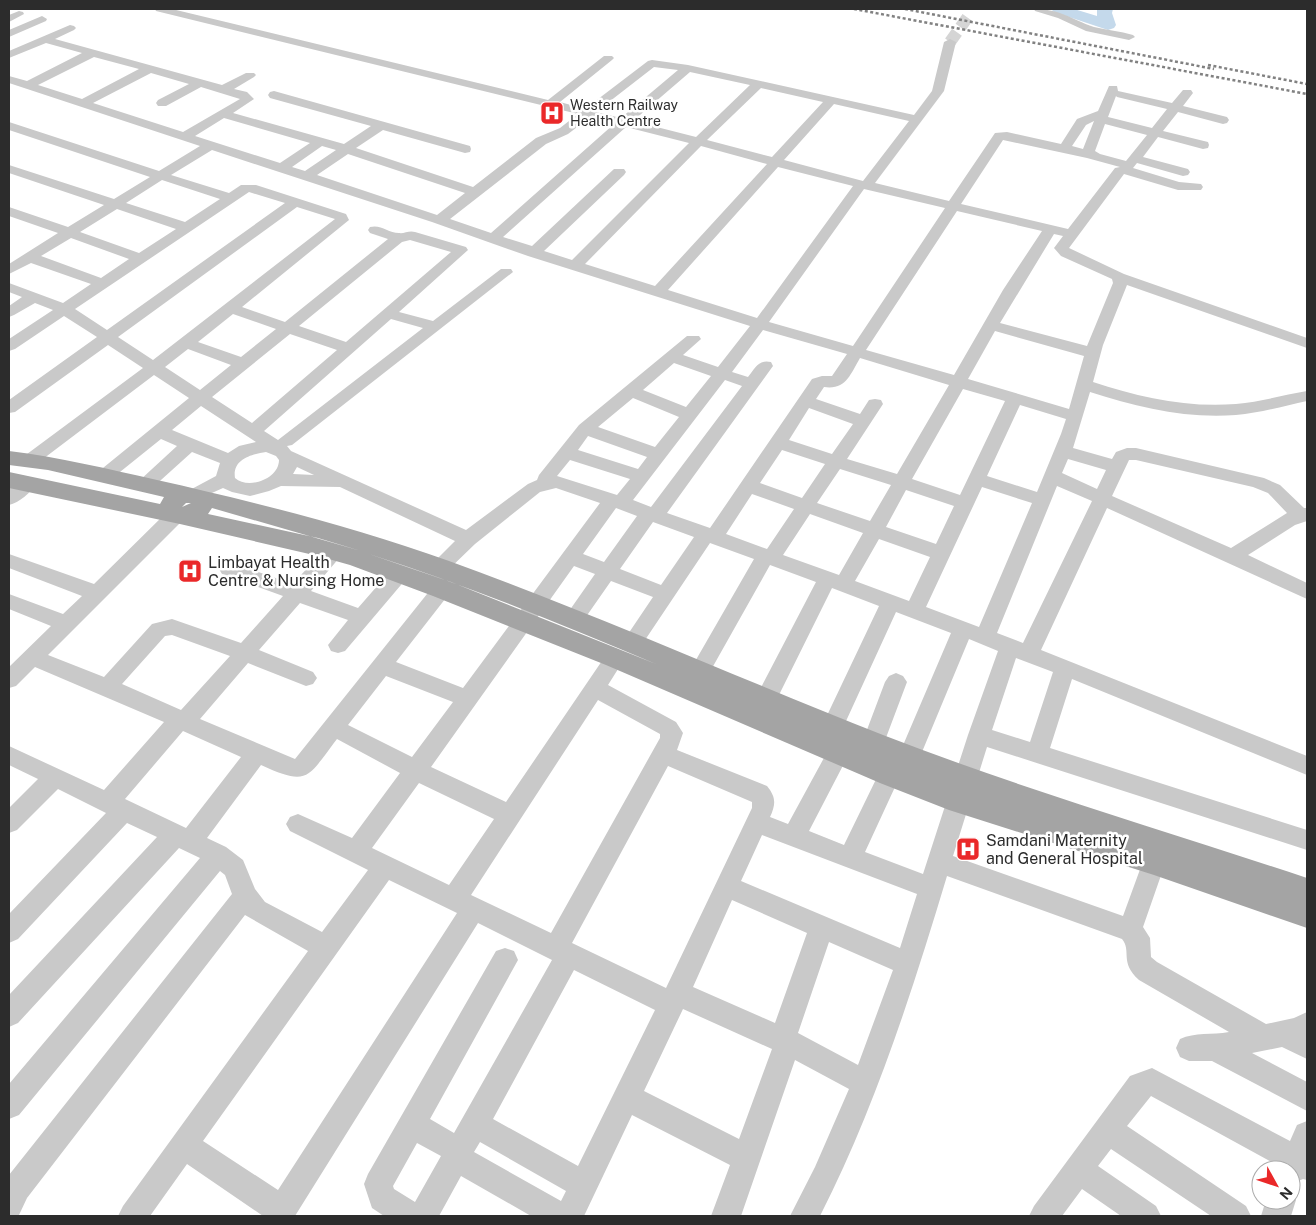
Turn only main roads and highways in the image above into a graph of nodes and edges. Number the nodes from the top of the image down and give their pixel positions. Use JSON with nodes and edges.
{"nodes":[{"id":1,"x":19,"y":470,"type":"edge"},
{"id":2,"x":185,"y":505,"type":"junction"},
{"id":3,"x":440,"y":578,"type":"junction"},
{"id":4,"x":530,"y":613,"type":"junction"},
{"id":5,"x":624,"y":650,"type":"junction"},
{"id":6,"x":900,"y":766,"type":"junction"},
{"id":7,"x":962,"y":789,"type":"junction"},
{"id":8,"x":1307,"y":892,"type":"edge"},
{"id":9,"x":1307,"y":914,"type":"edge"}],
"edges":[{"from":1,"to":2,"type":"main road"},
{"from":1,"to":2,"type":"main road"},
{"from":2,"to":3,"type":"main road"},
{"from":2,"to":3,"type":"main road"},
{"from":3,"to":4,"type":"main road"},
{"from":4,"to":5,"type":"main road"},
{"from":4,"to":5,"type":"main road"},
{"from":5,"to":6,"type":"main road"},
{"from":5,"to":6,"type":"main road"},
{"from":6,"to":7,"type":"main road"},
{"from":7,"to":8,"type":"main road"},
{"from":7,"to":9,"type":"main road"}]}
